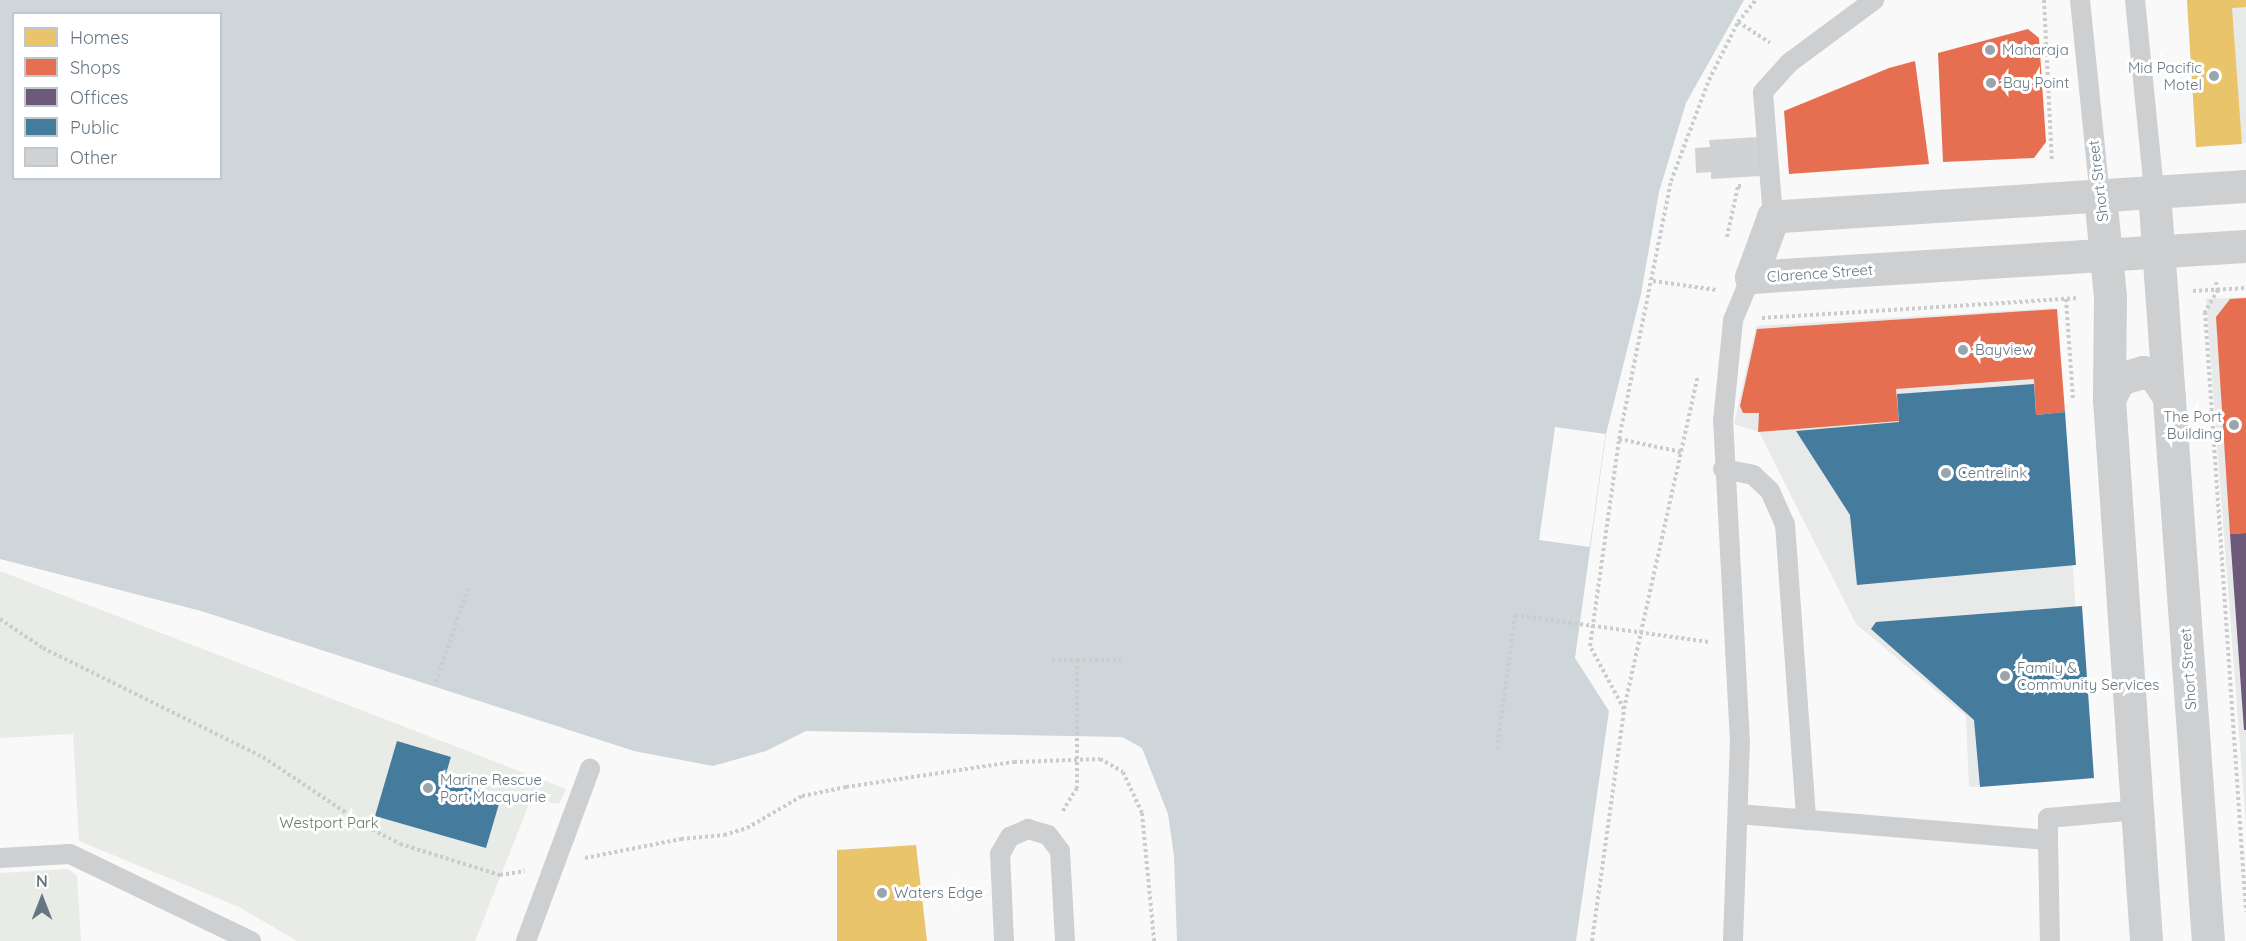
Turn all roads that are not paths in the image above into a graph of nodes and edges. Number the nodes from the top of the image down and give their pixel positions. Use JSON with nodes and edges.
{"nodes":[{"id":1,"x":1874,"y":0,"type":"edge"},
{"id":2,"x":2080,"y":0,"type":"edge"},
{"id":3,"x":2135,"y":0,"type":"edge"},
{"id":4,"x":2246,"y":186,"type":"edge"},
{"id":5,"x":2154,"y":192,"type":"junction"},
{"id":6,"x":2100,"y":196,"type":"junction"},
{"id":7,"x":1773,"y":217,"type":"junction"},
{"id":8,"x":2246,"y":246,"type":"edge"},
{"id":9,"x":2157,"y":251,"type":"junction"},
{"id":10,"x":2106,"y":255,"type":"junction"},
{"id":11,"x":1751,"y":277,"type":"junction"},
{"id":12,"x":2169,"y":397,"type":"junction"},
{"id":13,"x":2109,"y":399,"type":"junction"},
{"id":14,"x":1723,"y":469,"type":"junction"},
{"id":15,"x":590,"y":769,"type":"dead end"},
{"id":16,"x":2137,"y":810,"type":"junction"},
{"id":17,"x":1738,"y":814,"type":"junction"},
{"id":18,"x":1806,"y":820,"type":"junction"},
{"id":19,"x":2048,"y":840,"type":"junction"},
{"id":20,"x":0,"y":858,"type":"edge"},
{"id":21,"x":251,"y":941,"type":"edge"},
{"id":22,"x":526,"y":941,"type":"edge"},
{"id":23,"x":1004,"y":941,"type":"edge"},
{"id":24,"x":1065,"y":941,"type":"edge"},
{"id":25,"x":1733,"y":941,"type":"edge"},
{"id":26,"x":2050,"y":941,"type":"edge"},
{"id":27,"x":2146,"y":941,"type":"edge"},
{"id":28,"x":2208,"y":941,"type":"edge"}],
"edges":[{"from":1,"to":7,"type":"lane"},
{"from":2,"to":6,"type":"lane","name":"Short Street"},
{"from":3,"to":5,"type":"lane","name":"Short Street"},
{"from":4,"to":5,"type":"street"},
{"from":5,"to":6,"type":"street"},
{"from":5,"to":9,"type":"street","name":"Short Street"},
{"from":6,"to":7,"type":"street"},
{"from":6,"to":10,"type":"street","name":"Short Street"},
{"from":7,"to":11,"type":"street","name":"Clarence Street"},
{"from":8,"to":9,"type":"street","name":"Clarence Street"},
{"from":9,"to":10,"type":"street","name":"Clarence Street"},
{"from":9,"to":12,"type":"street","name":"Short Street"},
{"from":10,"to":11,"type":"street","name":"Clarence Street"},
{"from":10,"to":13,"type":"street","name":"Short Street"},
{"from":11,"to":14,"type":"lane"},
{"from":12,"to":13,"type":"street"},
{"from":12,"to":28,"type":"street","name":"Short Street"},
{"from":13,"to":16,"type":"street","name":"Short Street"},
{"from":14,"to":17,"type":"lane"},
{"from":14,"to":18,"type":"lane"},
{"from":15,"to":22,"type":"lane"},
{"from":16,"to":19,"type":"lane"},
{"from":16,"to":27,"type":"street","name":"Short Street"},
{"from":17,"to":18,"type":"lane"},
{"from":17,"to":25,"type":"lane"},
{"from":18,"to":19,"type":"lane"},
{"from":19,"to":26,"type":"lane"},
{"from":20,"to":21,"type":"lane"},
{"from":23,"to":24,"type":"lane"}]}
